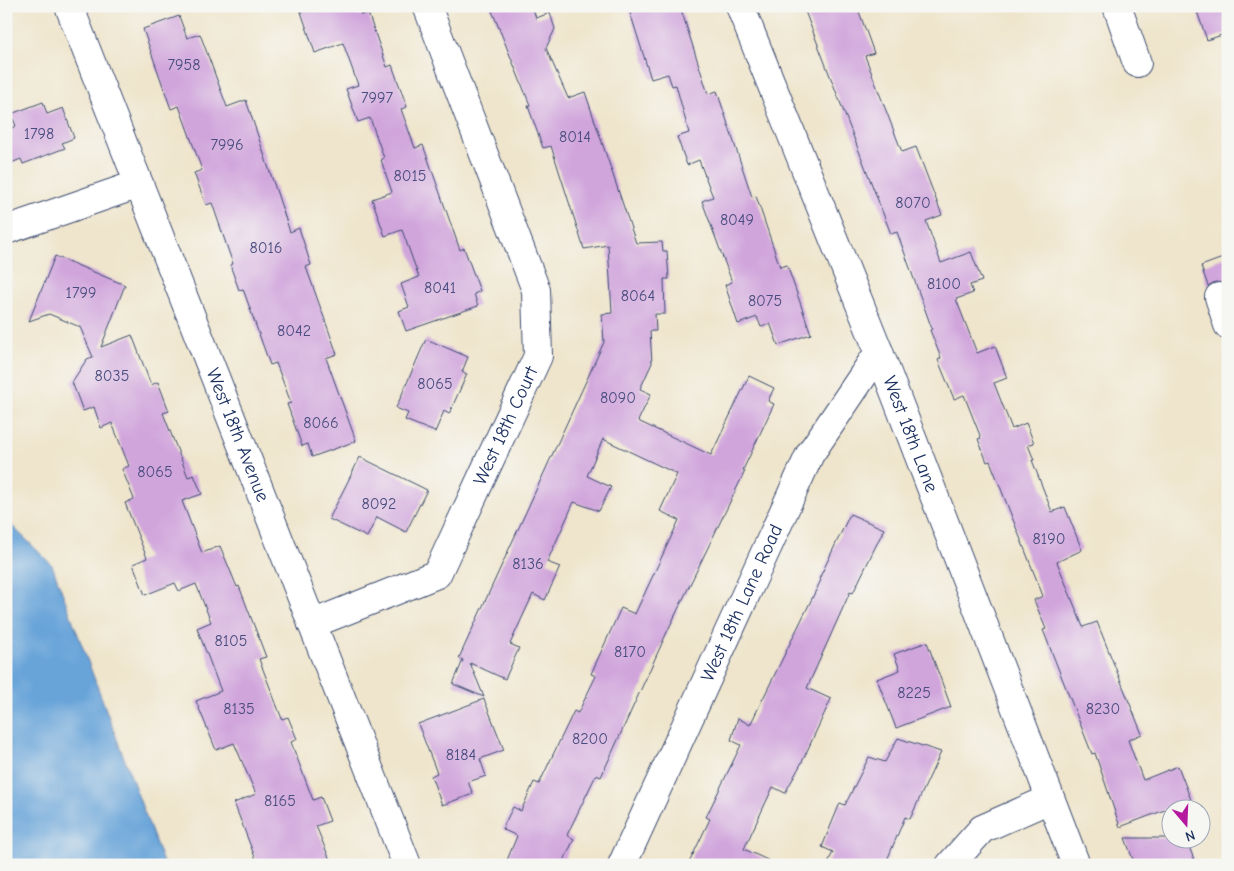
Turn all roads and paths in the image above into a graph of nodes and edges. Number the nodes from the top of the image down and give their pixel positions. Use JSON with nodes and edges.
{"nodes":[{"id":1,"x":68,"y":6,"type":"edge"},
{"id":2,"x":427,"y":6,"type":"edge"},
{"id":3,"x":740,"y":6,"type":"edge"},
{"id":4,"x":1117,"y":6,"type":"edge"},
{"id":5,"x":1137,"y":63,"type":"dead end"},
{"id":6,"x":138,"y":184,"type":"junction"},
{"id":7,"x":6,"y":230,"type":"edge"},
{"id":8,"x":1219,"y":297,"type":"dead end"},
{"id":9,"x":1228,"y":325,"type":"edge"},
{"id":10,"x":879,"y":352,"type":"junction"},
{"id":11,"x":312,"y":624,"type":"junction"},
{"id":12,"x":1050,"y":800,"type":"junction"},
{"id":13,"x":407,"y":865,"type":"edge"},
{"id":14,"x":622,"y":865,"type":"edge"},
{"id":15,"x":950,"y":865,"type":"edge"},
{"id":16,"x":1076,"y":865,"type":"edge"}],
"edges":[{"from":1,"to":6,"type":"street","name":"West 18th Avenue"},
{"from":2,"to":11,"type":"street","name":"West 18th Court"},
{"from":3,"to":10,"type":"street","name":"West 18th Lane"},
{"from":4,"to":5,"type":"street"},
{"from":6,"to":7,"type":"street"},
{"from":6,"to":11,"type":"street","name":"West 18th Avenue"},
{"from":8,"to":9,"type":"street"},
{"from":10,"to":12,"type":"street","name":"West 18th Lane"},
{"from":10,"to":14,"type":"street","name":"West 18th Lane Road"},
{"from":11,"to":13,"type":"street","name":"West 18th Avenue"},
{"from":12,"to":15,"type":"street"},
{"from":12,"to":16,"type":"street","name":"West 18th Lane"}]}
